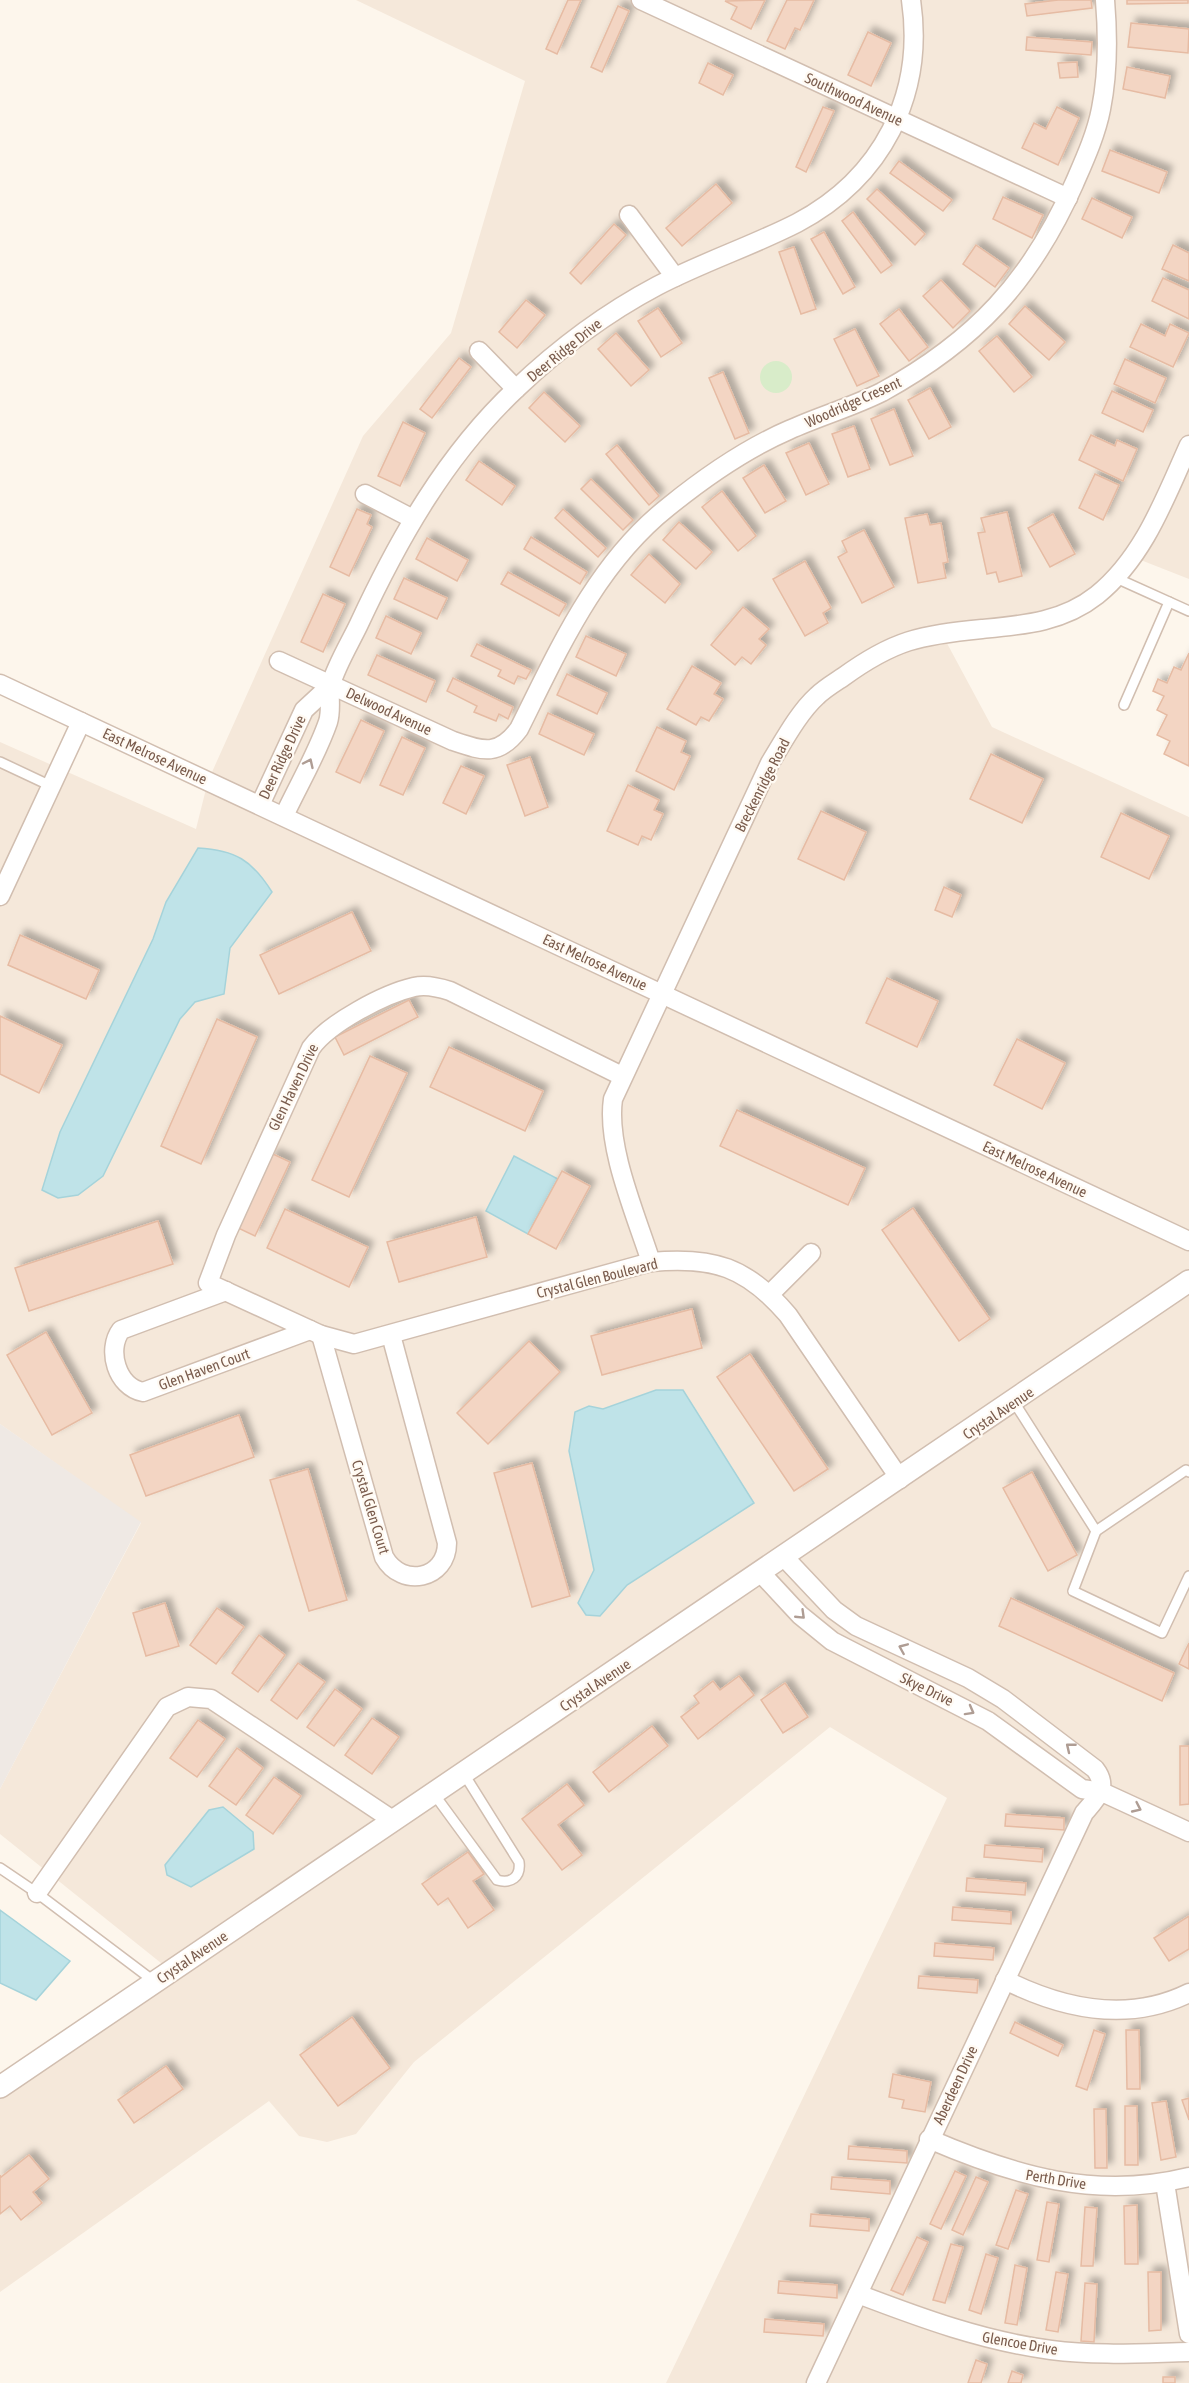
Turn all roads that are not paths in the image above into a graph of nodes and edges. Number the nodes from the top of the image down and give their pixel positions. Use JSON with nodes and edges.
{"nodes":[{"id":1,"x":641,"y":0,"type":"edge"},
{"id":2,"x":911,"y":0,"type":"edge"},
{"id":3,"x":1105,"y":0,"type":"edge"},
{"id":4,"x":897,"y":119,"type":"junction"},
{"id":5,"x":1068,"y":198,"type":"junction"},
{"id":6,"x":629,"y":215,"type":"dead end"},
{"id":7,"x":675,"y":277,"type":"junction"},
{"id":8,"x":479,"y":351,"type":"dead end"},
{"id":9,"x":516,"y":389,"type":"junction"},
{"id":10,"x":1189,"y":445,"type":"edge"},
{"id":11,"x":365,"y":494,"type":"dead end"},
{"id":12,"x":413,"y":519,"type":"junction"},
{"id":13,"x":1116,"y":578,"type":"junction"},
{"id":14,"x":1169,"y":602,"type":"junction"},
{"id":15,"x":1189,"y":611,"type":"edge"},
{"id":16,"x":279,"y":661,"type":"dead end"},
{"id":17,"x":0,"y":684,"type":"edge"},
{"id":18,"x":331,"y":685,"type":"junction"},
{"id":19,"x":1124,"y":705,"type":"dead end"},
{"id":20,"x":81,"y":722,"type":"junction"},
{"id":21,"x":501,"y":747,"type":"joint"},
{"id":22,"x":0,"y":762,"type":"edge"},
{"id":23,"x":51,"y":786,"type":"junction"},
{"id":24,"x":260,"y":805,"type":"junction"},
{"id":25,"x":284,"y":816,"type":"junction"},
{"id":26,"x":1,"y":891,"type":"edge"},
{"id":27,"x":662,"y":994,"type":"junction"},
{"id":28,"x":622,"y":1076,"type":"junction"},
{"id":29,"x":1189,"y":1241,"type":"edge"},
{"id":30,"x":811,"y":1253,"type":"dead end"},
{"id":31,"x":651,"y":1262,"type":"junction"},
{"id":32,"x":1189,"y":1281,"type":"edge"},
{"id":33,"x":208,"y":1282,"type":"joint"},
{"id":34,"x":226,"y":1291,"type":"junction"},
{"id":35,"x":770,"y":1294,"type":"junction"},
{"id":36,"x":315,"y":1332,"type":"junction"},
{"id":37,"x":391,"y":1335,"type":"junction"},
{"id":38,"x":1014,"y":1401,"type":"junction"},
{"id":39,"x":1189,"y":1472,"type":"edge"},
{"id":40,"x":900,"y":1479,"type":"junction"},
{"id":41,"x":1096,"y":1531,"type":"junction"},
{"id":42,"x":784,"y":1557,"type":"junction"},
{"id":43,"x":761,"y":1573,"type":"junction"},
{"id":44,"x":1189,"y":1576,"type":"edge"},
{"id":45,"x":959,"y":1674,"type":"junction"},
{"id":46,"x":934,"y":1692,"type":"junction"},
{"id":47,"x":464,"y":1773,"type":"junction"},
{"id":48,"x":1102,"y":1792,"type":"junction"},
{"id":49,"x":434,"y":1794,"type":"junction"},
{"id":50,"x":394,"y":1821,"type":"junction"},
{"id":51,"x":1189,"y":1832,"type":"edge"},
{"id":52,"x":0,"y":1868,"type":"edge"},
{"id":53,"x":37,"y":1893,"type":"junction"},
{"id":54,"x":1005,"y":1980,"type":"junction"},
{"id":55,"x":155,"y":1982,"type":"junction"},
{"id":56,"x":1189,"y":1993,"type":"edge"},
{"id":57,"x":0,"y":2087,"type":"edge"},
{"id":58,"x":929,"y":2139,"type":"junction"},
{"id":59,"x":1189,"y":2177,"type":"edge"},
{"id":60,"x":1165,"y":2183,"type":"junction"},
{"id":61,"x":858,"y":2294,"type":"junction"},
{"id":62,"x":1189,"y":2334,"type":"edge"},
{"id":63,"x":1189,"y":2352,"type":"edge"},
{"id":64,"x":816,"y":2383,"type":"edge"}],
"edges":[{"from":1,"to":4,"type":"street","name":"Southwood Avenue"},
{"from":2,"to":4,"type":"street","name":"Deer Ridge Drive"},
{"from":3,"to":5,"type":"street","name":"Woodridge Cresent"},
{"from":4,"to":5,"type":"street","name":"Southwood Avenue"},
{"from":4,"to":7,"type":"street","name":"Deer Ridge Drive"},
{"from":5,"to":21,"type":"street","name":"Woodridge Cresent"},
{"from":6,"to":7,"type":"street"},
{"from":7,"to":9,"type":"street","name":"Deer Ridge Drive"},
{"from":8,"to":9,"type":"street"},
{"from":9,"to":12,"type":"street","name":"Deer Ridge Drive"},
{"from":10,"to":13,"type":"street","name":"Breckenridge Road"},
{"from":11,"to":12,"type":"street"},
{"from":12,"to":18,"type":"street","name":"Deer Ridge Drive"},
{"from":13,"to":14,"type":"lane"},
{"from":13,"to":27,"type":"street","name":"Breckenridge Road"},
{"from":14,"to":15,"type":"lane"},
{"from":14,"to":19,"type":"lane"},
{"from":16,"to":18,"type":"street","name":"Delwood Avenue"},
{"from":17,"to":20,"type":"street","name":"East Melrose Avenue"},
{"from":18,"to":21,"type":"street","name":"Delwood Avenue"},
{"from":18,"to":24,"type":"street","name":"Deer Ridge Drive"},
{"from":25,"to":18,"type":"street","name":"Deer Ridge Drive","one_way":true},
{"from":20,"to":23,"type":"street"},
{"from":20,"to":24,"type":"street","name":"East Melrose Avenue"},
{"from":22,"to":23,"type":"lane"},
{"from":23,"to":26,"type":"street"},
{"from":24,"to":25,"type":"street","name":"East Melrose Avenue"},
{"from":25,"to":27,"type":"street","name":"East Melrose Avenue"},
{"from":27,"to":28,"type":"street","name":"Breckenridge Road"},
{"from":27,"to":29,"type":"street","name":"East Melrose Avenue"},
{"from":28,"to":31,"type":"street","name":"Breckenridge Road"},
{"from":28,"to":33,"type":"street","name":"Glen Haven Drive"},
{"from":30,"to":35,"type":"street"},
{"from":31,"to":35,"type":"street","name":"Crystal Glen Boulevard"},
{"from":31,"to":37,"type":"street","name":"Crystal Glen Boulevard"},
{"from":32,"to":38,"type":"street","name":"Crystal Avenue"},
{"from":33,"to":34,"type":"street","name":"Crystal Glen Boulevard"},
{"from":34,"to":36,"type":"street","name":"Crystal Glen Boulevard"},
{"from":34,"to":36,"type":"street","name":"Glen Haven Court"},
{"from":35,"to":40,"type":"street","name":"Crystal Glen Boulevard"},
{"from":36,"to":37,"type":"street","name":"Crystal Glen Boulevard"},
{"from":36,"to":37,"type":"street","name":"Crystal Glen Court"},
{"from":38,"to":40,"type":"street","name":"Crystal Avenue"},
{"from":38,"to":41,"type":"lane"},
{"from":39,"to":41,"type":"lane"},
{"from":40,"to":42,"type":"street","name":"Crystal Avenue"},
{"from":41,"to":44,"type":"lane"},
{"from":42,"to":43,"type":"street","name":"Crystal Avenue"},
{"from":45,"to":42,"type":"street","name":"Skye Drive","one_way":true},
{"from":43,"to":46,"type":"street","name":"Skye Drive","one_way":true},
{"from":43,"to":47,"type":"street","name":"Crystal Avenue"},
{"from":45,"to":46,"type":"street"},
{"from":48,"to":45,"type":"street","name":"Skye Drive","one_way":true},
{"from":46,"to":48,"type":"street","name":"Skye Drive","one_way":true},
{"from":47,"to":49,"type":"street","name":"Crystal Avenue"},
{"from":47,"to":49,"type":"lane"},
{"from":48,"to":51,"type":"street","name":"Skye Drive","one_way":true},
{"from":48,"to":54,"type":"street","name":"Aberdeen Drive"},
{"from":49,"to":50,"type":"street","name":"Crystal Avenue"},
{"from":50,"to":53,"type":"street"},
{"from":50,"to":55,"type":"street","name":"Crystal Avenue"},
{"from":52,"to":53,"type":"lane"},
{"from":53,"to":55,"type":"lane"},
{"from":54,"to":56,"type":"street"},
{"from":54,"to":58,"type":"street","name":"Aberdeen Drive"},
{"from":55,"to":57,"type":"street","name":"Crystal Avenue"},
{"from":58,"to":60,"type":"street","name":"Perth Drive"},
{"from":58,"to":61,"type":"street","name":"Aberdeen Drive"},
{"from":59,"to":60,"type":"street","name":"Perth Drive"},
{"from":60,"to":62,"type":"street"},
{"from":61,"to":63,"type":"street","name":"Glencoe Drive"},
{"from":61,"to":64,"type":"street","name":"Aberdeen Drive"}]}
